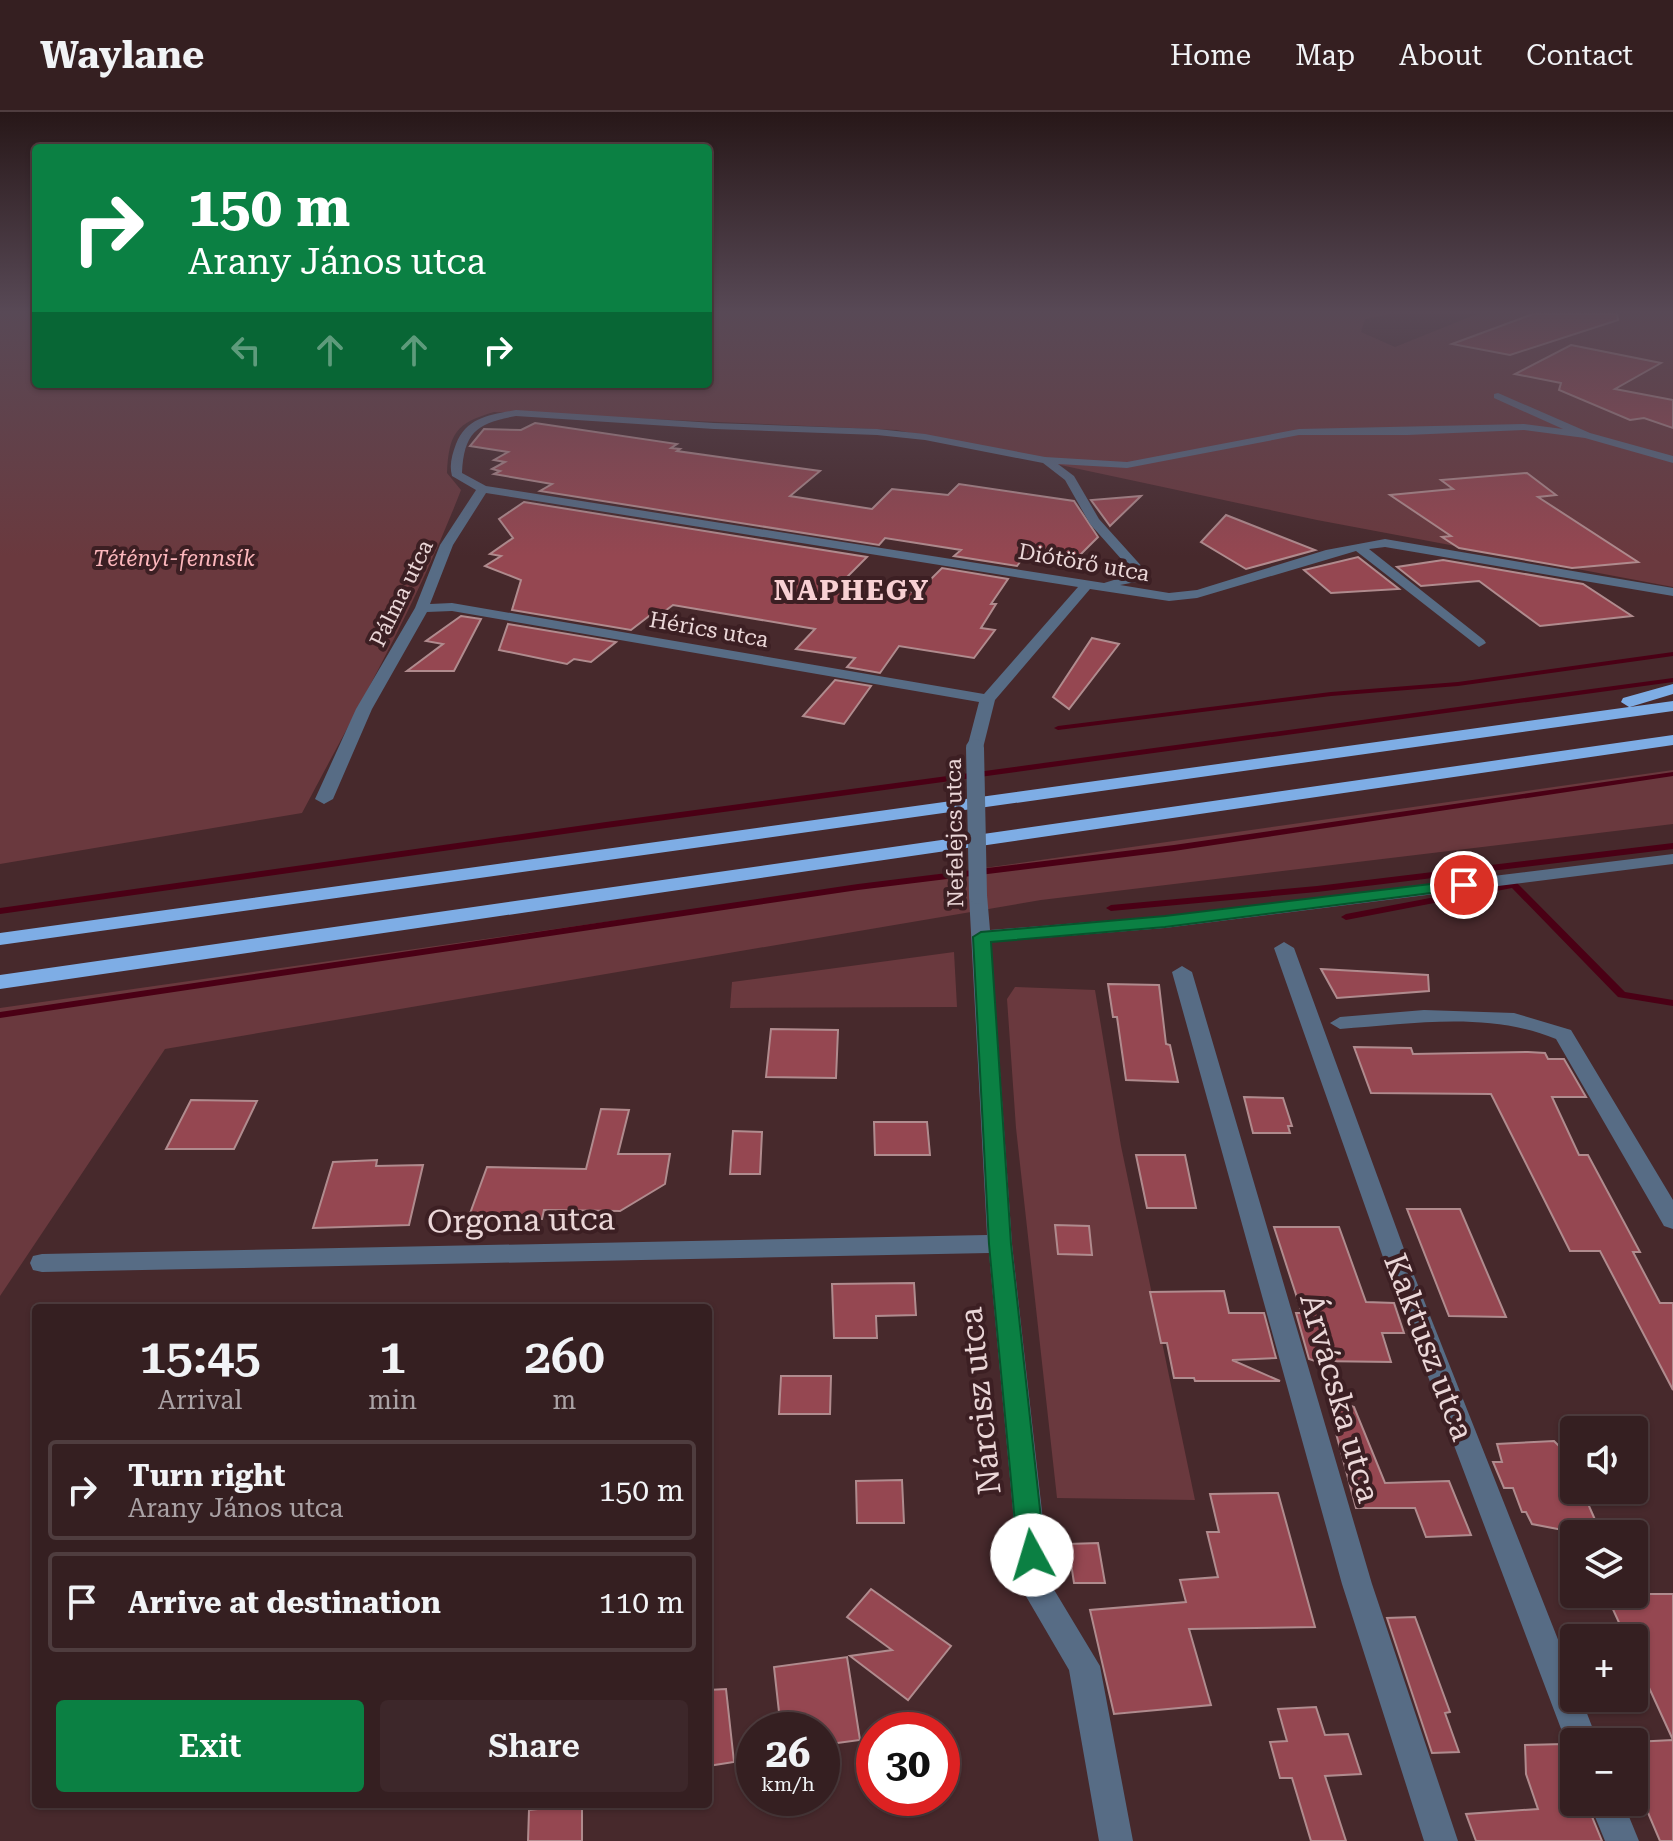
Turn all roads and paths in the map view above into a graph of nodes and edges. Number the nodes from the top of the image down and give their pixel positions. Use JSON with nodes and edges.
{"nodes":[{"id":1,"x":1498,"y":396,"type":"dead end"},
{"id":2,"x":1586,"y":435,"type":"junction"},
{"id":3,"x":1045,"y":460,"type":"junction"},
{"id":4,"x":1673,"y":460,"type":"edge"},
{"id":5,"x":483,"y":489,"type":"junction"},
{"id":6,"x":1359,"y":547,"type":"junction"},
{"id":7,"x":1138,"y":570,"type":"junction"},
{"id":8,"x":1089,"y":582,"type":"junction"},
{"id":9,"x":1673,"y":592,"type":"edge"},
{"id":10,"x":1159,"y":596,"type":"junction"},
{"id":11,"x":422,"y":608,"type":"junction"},
{"id":12,"x":1479,"y":643,"type":"dead end"},
{"id":13,"x":1673,"y":689,"type":"edge"},
{"id":14,"x":988,"y":699,"type":"junction"},
{"id":15,"x":1673,"y":706,"type":"edge"},
{"id":16,"x":1579,"y":719,"type":"junction"},
{"id":17,"x":1673,"y":740,"type":"edge"},
{"id":18,"x":324,"y":799,"type":"dead end"},
{"id":19,"x":1673,"y":859,"type":"edge"},
{"id":20,"x":981,"y":937,"type":"junction"},
{"id":21,"x":0,"y":939,"type":"edge"},
{"id":22,"x":1284,"y":948,"type":"dead end"},
{"id":23,"x":1182,"y":972,"type":"dead end"},
{"id":24,"x":0,"y":982,"type":"edge"},
{"id":25,"x":1340,"y":1023,"type":"dead end"},
{"id":26,"x":1673,"y":1220,"type":"edge"},
{"id":27,"x":1000,"y":1244,"type":"junction"},
{"id":28,"x":42,"y":1263,"type":"dead end"},
{"id":29,"x":1577,"y":1728,"type":"edge"},
{"id":30,"x":1612,"y":1816,"type":"edge"},
{"id":31,"x":1116,"y":1841,"type":"edge"},
{"id":32,"x":1441,"y":1841,"type":"edge"},
{"id":33,"x":1622,"y":1841,"type":"edge"}],
"edges":[{"from":1,"to":2,"type":"street"},
{"from":2,"to":3,"type":"street"},
{"from":2,"to":4,"type":"street"},
{"from":3,"to":5,"type":"street"},
{"from":3,"to":7,"type":"street"},
{"from":5,"to":8,"type":"street","name":"Diótörő utca"},
{"from":5,"to":11,"type":"street","name":"Pálma utca"},
{"from":6,"to":9,"type":"street","name":"Diótörő utca"},
{"from":6,"to":10,"type":"street","name":"Diótörő utca"},
{"from":6,"to":12,"type":"street"},
{"from":7,"to":8,"type":"street"},
{"from":7,"to":10,"type":"street"},
{"from":8,"to":10,"type":"street","name":"Diótörő utca"},
{"from":8,"to":14,"type":"street","name":"Nefelejcs utca"},
{"from":11,"to":14,"type":"street","name":"Hérics utca"},
{"from":11,"to":18,"type":"street","name":"Pálma utca"},
{"from":13,"to":16,"type":"highway"},
{"from":14,"to":20,"type":"street","name":"Nefelejcs utca","bridge":true},
{"from":15,"to":16,"type":"highway"},
{"from":16,"to":21,"type":"highway"},
{"from":17,"to":24,"type":"highway"},
{"from":19,"to":20,"type":"street"},
{"from":20,"to":27,"type":"street","name":"Nárcisz utca"},
{"from":22,"to":29,"type":"street","name":"Kaktusz utca"},
{"from":23,"to":32,"type":"street","name":"Árvácska utca"},
{"from":25,"to":26,"type":"street"},
{"from":27,"to":28,"type":"street","name":"Orgona utca"},
{"from":27,"to":31,"type":"street","name":"Nárcisz utca"},
{"from":30,"to":33,"type":"street"}]}
